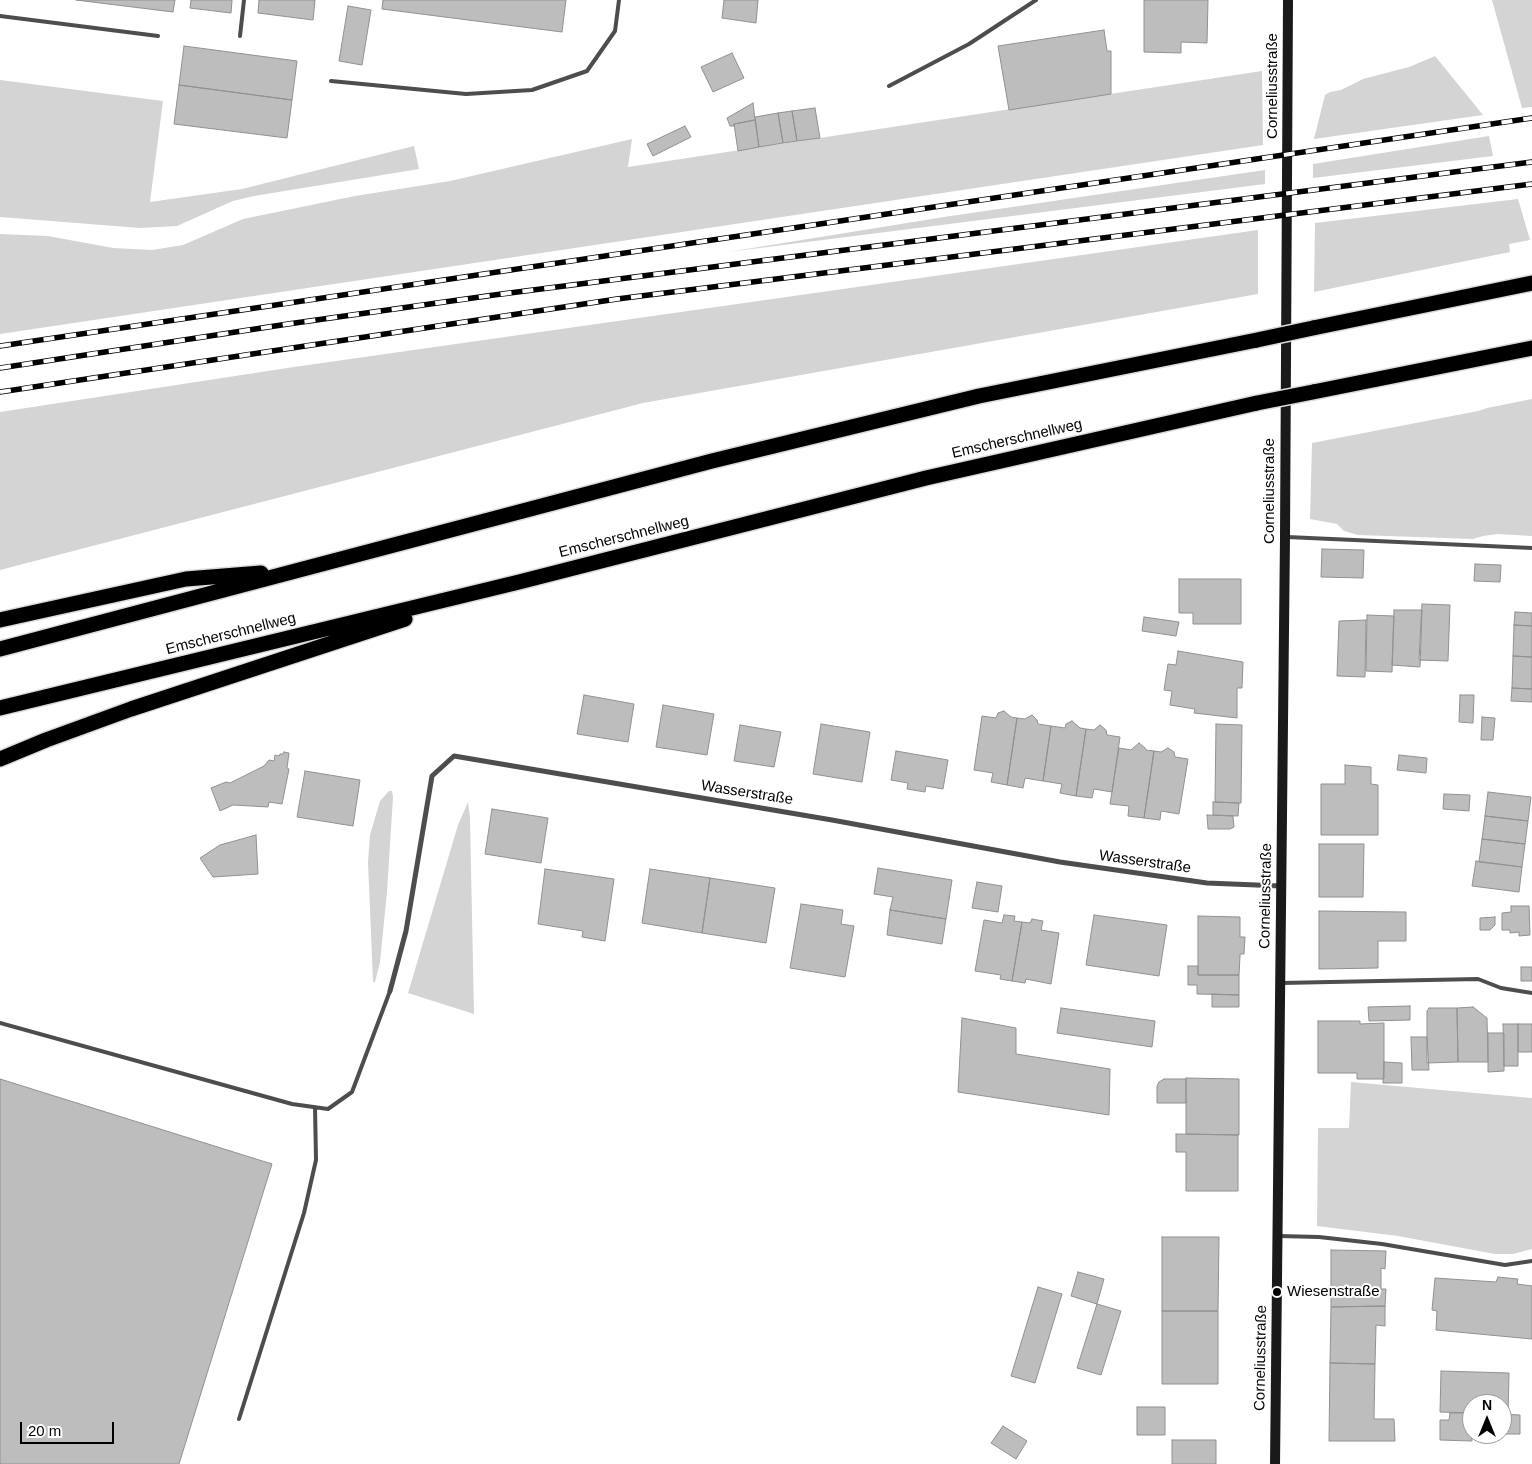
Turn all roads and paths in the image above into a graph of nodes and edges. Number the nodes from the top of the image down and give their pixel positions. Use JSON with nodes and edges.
{"nodes":[{"id":1,"x":244,"y":0,"type":"edge"},
{"id":2,"x":619,"y":0,"type":"edge"},
{"id":3,"x":1036,"y":0,"type":"edge"},
{"id":4,"x":1288,"y":0,"type":"edge"},
{"id":5,"x":0,"y":16,"type":"edge"},
{"id":6,"x":158,"y":36,"type":"dead end"},
{"id":7,"x":240,"y":36,"type":"dead end"},
{"id":8,"x":331,"y":81,"type":"dead end"},
{"id":9,"x":889,"y":86,"type":"dead end"},
{"id":10,"x":1525,"y":284,"type":"edge"},
{"id":11,"x":1532,"y":348,"type":"edge"},
{"id":12,"x":1285,"y":537,"type":"junction"},
{"id":13,"x":1532,"y":548,"type":"edge"},
{"id":14,"x":297,"y":570,"type":"junction"},
{"id":15,"x":519,"y":582,"type":"junction"},
{"id":16,"x":0,"y":620,"type":"edge"},
{"id":17,"x":0,"y":649,"type":"edge"},
{"id":18,"x":0,"y":708,"type":"edge"},
{"id":19,"x":0,"y":759,"type":"edge"},
{"id":20,"x":1281,"y":886,"type":"junction"},
{"id":21,"x":1280,"y":983,"type":"junction"},
{"id":22,"x":390,"y":991,"type":"joint"},
{"id":23,"x":1532,"y":993,"type":"edge"},
{"id":24,"x":0,"y":1023,"type":"edge"},
{"id":25,"x":315,"y":1107,"type":"junction"},
{"id":26,"x":1277,"y":1236,"type":"junction"},
{"id":27,"x":1532,"y":1261,"type":"edge"},
{"id":28,"x":239,"y":1419,"type":"dead end"},
{"id":29,"x":1275,"y":1464,"type":"edge"}],
"edges":[{"from":1,"to":7,"type":"lane"},
{"from":2,"to":8,"type":"lane"},
{"from":3,"to":9,"type":"lane"},
{"from":4,"to":12,"type":"main road","name":"Corneliusstraße"},
{"from":5,"to":6,"type":"lane"},
{"from":10,"to":14,"type":"highway","bridge":true},
{"from":11,"to":15,"type":"highway","name":"Emscherschnellweg","bridge":true},
{"from":12,"to":13,"type":"lane"},
{"from":12,"to":20,"type":"main road","name":"Corneliusstraße"},
{"from":14,"to":16,"type":"highway"},
{"from":14,"to":17,"type":"highway"},
{"from":15,"to":18,"type":"highway","name":"Emscherschnellweg"},
{"from":15,"to":19,"type":"highway"},
{"from":20,"to":21,"type":"main road","name":"Corneliusstraße"},
{"from":20,"to":22,"type":"street","name":"Wasserstraße"},
{"from":21,"to":23,"type":"lane"},
{"from":21,"to":26,"type":"main road","name":"Corneliusstraße"},
{"from":22,"to":25,"type":"lane"},
{"from":24,"to":25,"type":"lane"},
{"from":25,"to":28,"type":"lane"},
{"from":26,"to":27,"type":"lane"},
{"from":26,"to":29,"type":"main road","name":"Corneliusstraße"}]}
